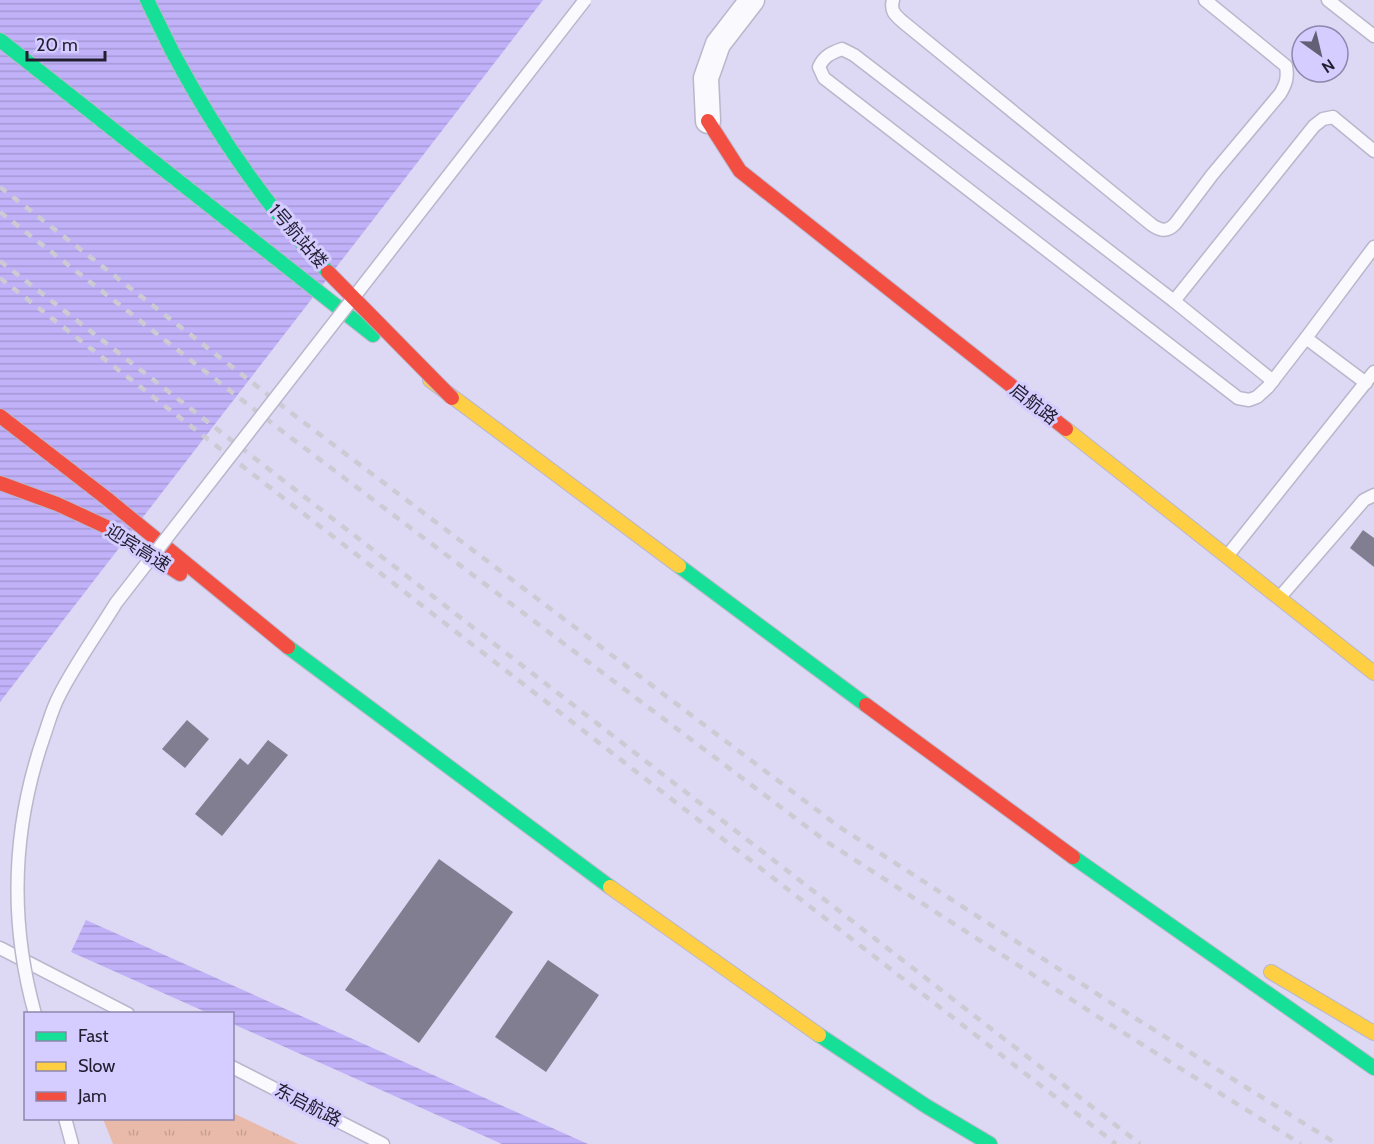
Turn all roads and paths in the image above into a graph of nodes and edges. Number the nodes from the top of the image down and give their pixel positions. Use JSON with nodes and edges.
{"nodes":[{"id":1,"x":147,"y":0,"type":"edge"},
{"id":2,"x":154,"y":0,"type":"edge"},
{"id":3,"x":585,"y":0,"type":"edge"},
{"id":4,"x":752,"y":0,"type":"edge"},
{"id":5,"x":893,"y":0,"type":"edge"},
{"id":6,"x":1205,"y":0,"type":"edge"},
{"id":7,"x":1328,"y":0,"type":"edge"},
{"id":8,"x":1374,"y":36,"type":"edge"},
{"id":9,"x":0,"y":40,"type":"edge"},
{"id":10,"x":172,"y":51,"type":"junction"},
{"id":11,"x":708,"y":122,"type":"joint"},
{"id":12,"x":1374,"y":151,"type":"edge"},
{"id":13,"x":1374,"y":247,"type":"edge"},
{"id":14,"x":1174,"y":301,"type":"junction"},
{"id":15,"x":1306,"y":338,"type":"junction"},
{"id":16,"x":1374,"y":372,"type":"edge"},
{"id":17,"x":1273,"y":381,"type":"junction"},
{"id":18,"x":1366,"y":383,"type":"junction"},
{"id":19,"x":452,"y":398,"type":"junction"},
{"id":20,"x":0,"y":416,"type":"edge"},
{"id":21,"x":0,"y":483,"type":"edge"},
{"id":22,"x":1374,"y":495,"type":"edge"},
{"id":23,"x":1227,"y":556,"type":"junction"},
{"id":24,"x":1280,"y":598,"type":"junction"},
{"id":25,"x":267,"y":631,"type":"junction"},
{"id":26,"x":1374,"y":673,"type":"edge"},
{"id":27,"x":1035,"y":831,"type":"junction"},
{"id":28,"x":1200,"y":929,"type":"dead end"},
{"id":29,"x":0,"y":948,"type":"edge"},
{"id":30,"x":1261,"y":966,"type":"dead end"},
{"id":31,"x":34,"y":1012,"type":"edge"},
{"id":32,"x":124,"y":1012,"type":"edge"},
{"id":33,"x":1374,"y":1034,"type":"edge"},
{"id":34,"x":234,"y":1068,"type":"edge"},
{"id":35,"x":1374,"y":1068,"type":"edge"},
{"id":36,"x":926,"y":1106,"type":"junction"},
{"id":37,"x":65,"y":1120,"type":"edge"},
{"id":38,"x":72,"y":1144,"type":"edge"},
{"id":39,"x":383,"y":1144,"type":"edge"},
{"id":40,"x":970,"y":1144,"type":"edge"},
{"id":41,"x":990,"y":1144,"type":"edge"}],
"edges":[{"from":1,"to":10,"type":"main road"},
{"from":2,"to":10,"type":"main road"},
{"from":3,"to":31,"type":"lane","bridge":true},
{"from":4,"to":11,"type":"street"},
{"from":5,"to":6,"type":"lane"},
{"from":7,"to":8,"type":"lane"},
{"from":9,"to":19,"type":"main road","bridge":true},
{"from":10,"to":19,"type":"main road","name":"1号航站楼","bridge":true},
{"from":11,"to":23,"type":"main road","name":"启航路"},
{"from":12,"to":14,"type":"lane"},
{"from":13,"to":15,"type":"lane"},
{"from":14,"to":17,"type":"lane"},
{"from":14,"to":17,"type":"lane"},
{"from":15,"to":17,"type":"lane"},
{"from":15,"to":18,"type":"lane"},
{"from":16,"to":18,"type":"lane"},
{"from":18,"to":23,"type":"lane"},
{"from":19,"to":27,"type":"main road"},
{"from":20,"to":25,"type":"main road"},
{"from":21,"to":25,"type":"main road","name":"迎宾高速"},
{"from":22,"to":24,"type":"lane"},
{"from":23,"to":24,"type":"main road","name":"启航路"},
{"from":24,"to":26,"type":"main road","name":"启航路"},
{"from":25,"to":36,"type":"main road"},
{"from":27,"to":28,"type":"main road"},
{"from":27,"to":35,"type":"main road"},
{"from":29,"to":32,"type":"lane"},
{"from":30,"to":33,"type":"main road"},
{"from":34,"to":39,"type":"lane","name":"东启航路"},
{"from":36,"to":40,"type":"main road"},
{"from":36,"to":41,"type":"main road"},
{"from":37,"to":38,"type":"lane"}]}
